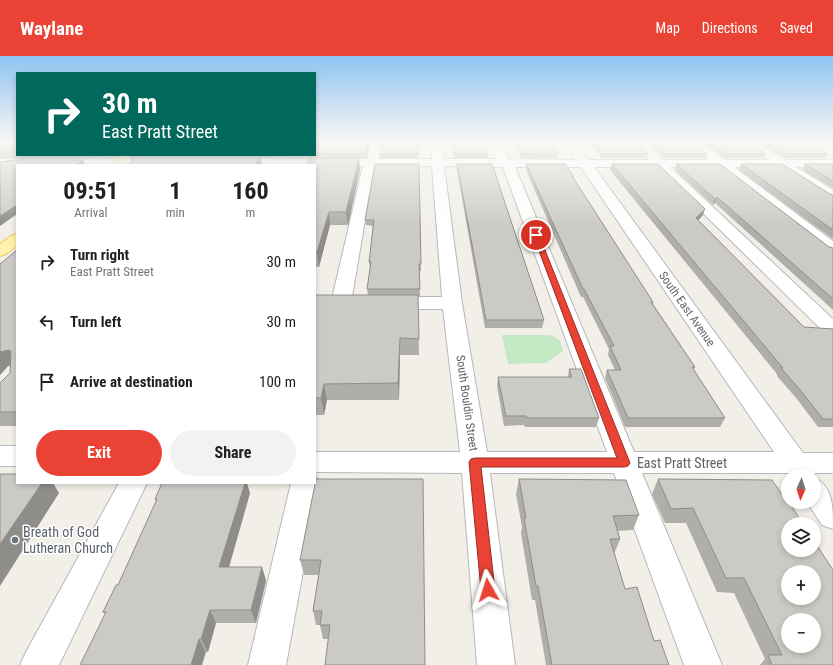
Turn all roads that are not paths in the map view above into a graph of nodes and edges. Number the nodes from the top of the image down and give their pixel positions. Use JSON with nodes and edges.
{"nodes":[{"id":1,"x":369,"y":170,"type":"edge"},
{"id":2,"x":439,"y":170,"type":"edge"},
{"id":3,"x":509,"y":170,"type":"edge"},
{"id":4,"x":590,"y":170,"type":"edge"},
{"id":5,"x":667,"y":170,"type":"edge"},
{"id":6,"x":729,"y":170,"type":"edge"},
{"id":7,"x":793,"y":170,"type":"edge"},
{"id":8,"x":833,"y":196,"type":"edge"},
{"id":9,"x":16,"y":239,"type":"edge"},
{"id":10,"x":833,"y":249,"type":"edge"},
{"id":11,"x":0,"y":252,"type":"edge"},
{"id":12,"x":321,"y":303,"type":"edge"},
{"id":13,"x":357,"y":303,"type":"junction"},
{"id":14,"x":452,"y":303,"type":"junction"},
{"id":15,"x":833,"y":330,"type":"edge"},
{"id":16,"x":0,"y":456,"type":"edge"},
{"id":17,"x":16,"y":456,"type":"edge"},
{"id":18,"x":316,"y":462,"type":"edge"},
{"id":19,"x":475,"y":462,"type":"junction"},
{"id":20,"x":624,"y":463,"type":"junction"},
{"id":21,"x":833,"y":463,"type":"edge"},
{"id":22,"x":800,"y":469,"type":"edge"},
{"id":23,"x":132,"y":484,"type":"edge"},
{"id":24,"x":305,"y":484,"type":"edge"},
{"id":25,"x":821,"y":499,"type":"edge"},
{"id":26,"x":833,"y":516,"type":"edge"},
{"id":27,"x":39,"y":665,"type":"edge"},
{"id":28,"x":267,"y":665,"type":"edge"},
{"id":29,"x":496,"y":665,"type":"edge"},
{"id":30,"x":703,"y":665,"type":"edge"}],
"edges":[{"from":1,"to":13,"type":"street"},
{"from":2,"to":14,"type":"street","name":"South Bouldin Street"},
{"from":3,"to":20,"type":"street"},
{"from":4,"to":22,"type":"street","name":"South East Avenue"},
{"from":5,"to":15,"type":"street"},
{"from":6,"to":10,"type":"street"},
{"from":7,"to":8,"type":"street"},
{"from":9,"to":11,"type":"main road"},
{"from":12,"to":13,"type":"street"},
{"from":13,"to":14,"type":"street"},
{"from":14,"to":19,"type":"street","name":"South Bouldin Street"},
{"from":16,"to":17,"type":"street"},
{"from":18,"to":19,"type":"street","name":"East Pratt Street"},
{"from":19,"to":20,"type":"street","name":"East Pratt Street"},
{"from":19,"to":29,"type":"street","name":"South Bouldin Street"},
{"from":20,"to":22,"type":"street","name":"East Pratt Street"},
{"from":20,"to":30,"type":"street"},
{"from":21,"to":22,"type":"street","name":"East Pratt Street"},
{"from":23,"to":27,"type":"street"},
{"from":24,"to":28,"type":"street"},
{"from":25,"to":26,"type":"street"}]}
